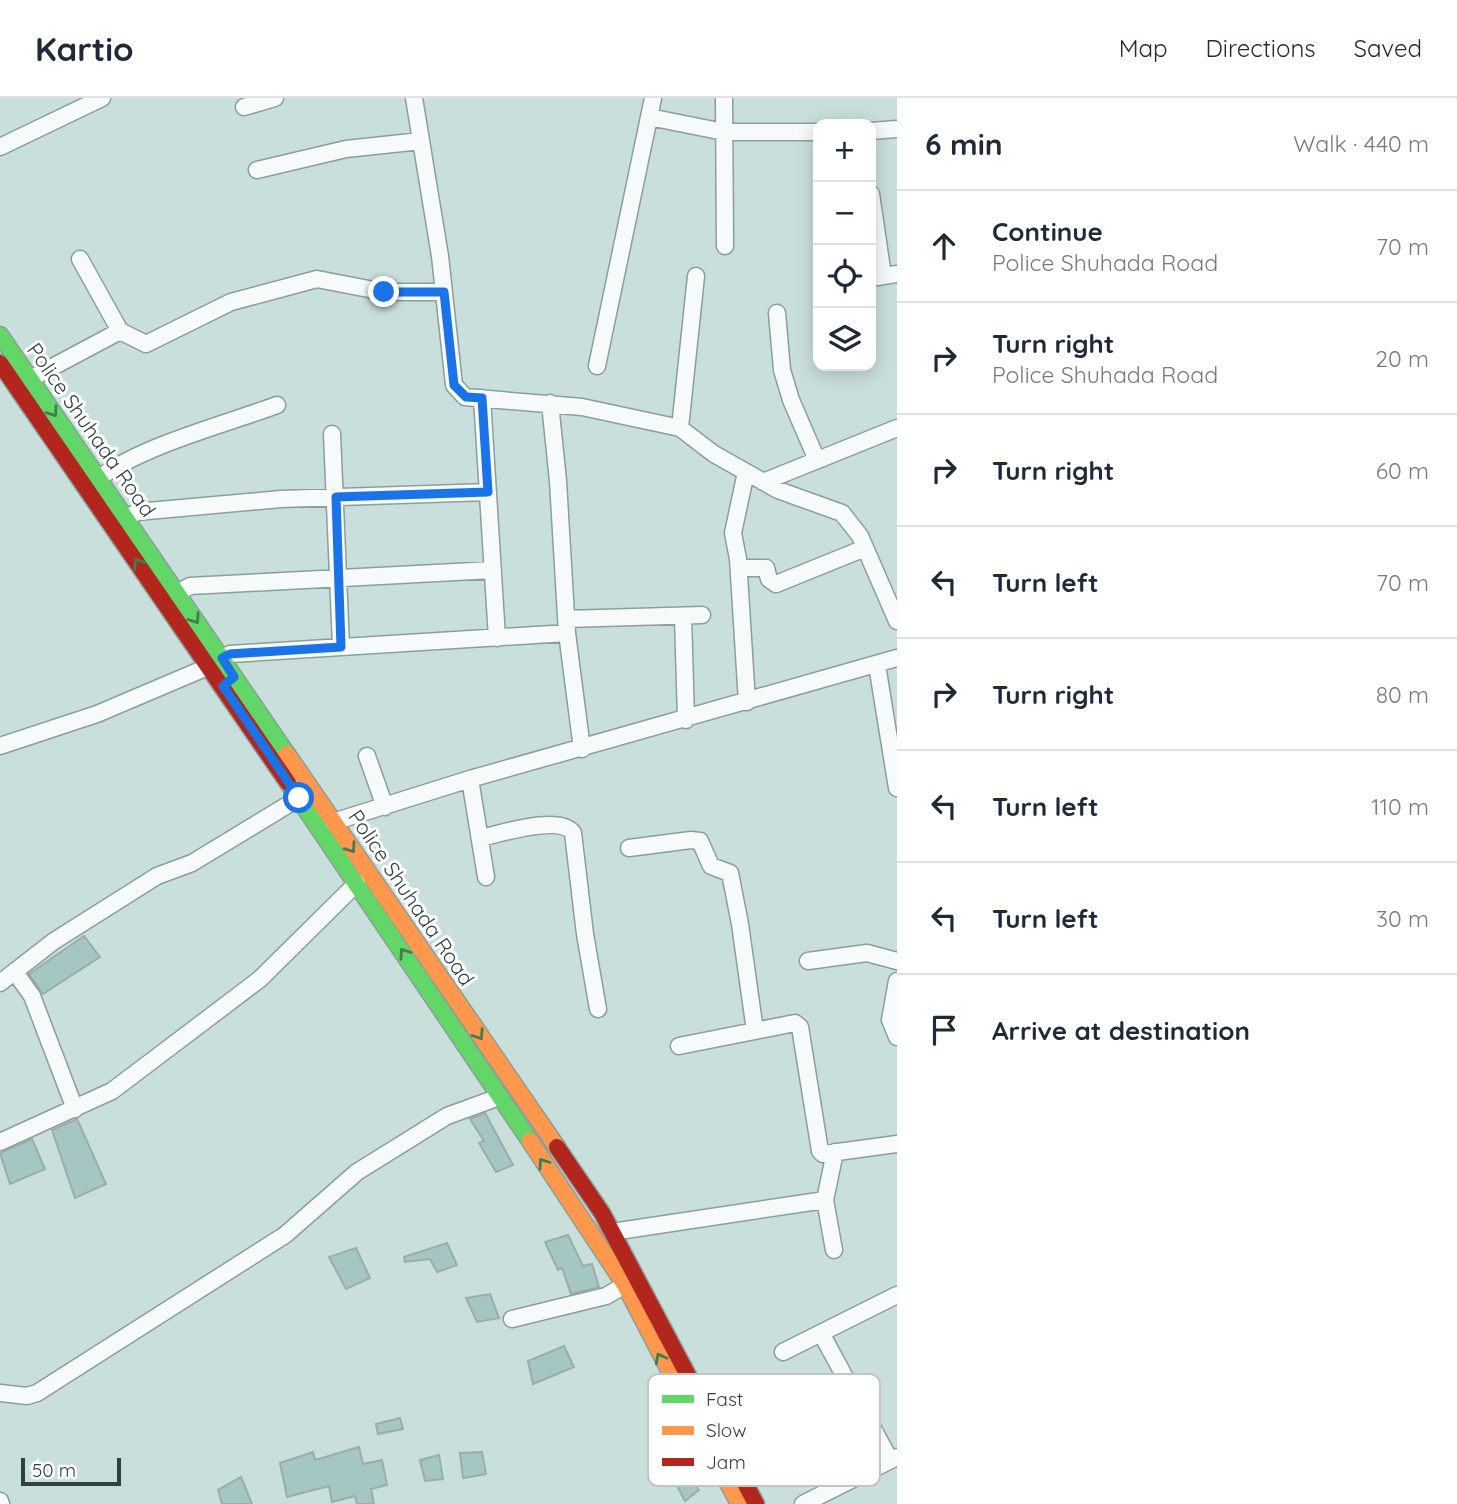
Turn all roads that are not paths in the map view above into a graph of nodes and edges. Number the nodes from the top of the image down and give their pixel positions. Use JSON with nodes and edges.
{"nodes":[{"id":1,"x":102,"y":98,"type":"edge"},
{"id":2,"x":275,"y":98,"type":"edge"},
{"id":3,"x":414,"y":98,"type":"edge"},
{"id":4,"x":653,"y":98,"type":"edge"},
{"id":5,"x":724,"y":98,"type":"edge"},
{"id":6,"x":244,"y":107,"type":"dead end"},
{"id":7,"x":649,"y":117,"type":"junction"},
{"id":8,"x":897,"y":129,"type":"edge"},
{"id":9,"x":876,"y":131,"type":"edge"},
{"id":10,"x":724,"y":132,"type":"junction"},
{"id":11,"x":813,"y":132,"type":"edge"},
{"id":12,"x":421,"y":141,"type":"junction"},
{"id":13,"x":0,"y":147,"type":"edge"},
{"id":14,"x":257,"y":170,"type":"dead end"},
{"id":15,"x":876,"y":226,"type":"edge"},
{"id":16,"x":725,"y":246,"type":"dead end"},
{"id":17,"x":80,"y":259,"type":"dead end"},
{"id":18,"x":696,"y":276,"type":"dead end"},
{"id":19,"x":884,"y":276,"type":"edge"},
{"id":20,"x":444,"y":292,"type":"junction"},
{"id":21,"x":777,"y":313,"type":"dead end"},
{"id":22,"x":120,"y":331,"type":"junction"},
{"id":23,"x":0,"y":335,"type":"edge"},
{"id":24,"x":0,"y":363,"type":"edge"},
{"id":25,"x":597,"y":366,"type":"dead end"},
{"id":26,"x":30,"y":379,"type":"junction"},
{"id":27,"x":482,"y":398,"type":"junction"},
{"id":28,"x":550,"y":403,"type":"junction"},
{"id":29,"x":277,"y":405,"type":"dead end"},
{"id":30,"x":680,"y":428,"type":"junction"},
{"id":31,"x":897,"y":428,"type":"edge"},
{"id":32,"x":332,"y":434,"type":"dead end"},
{"id":33,"x":817,"y":460,"type":"junction"},
{"id":34,"x":746,"y":472,"type":"junction"},
{"id":35,"x":99,"y":478,"type":"junction"},
{"id":36,"x":764,"y":482,"type":"junction"},
{"id":37,"x":488,"y":492,"type":"junction"},
{"id":38,"x":336,"y":497,"type":"junction"},
{"id":39,"x":127,"y":518,"type":"junction"},
{"id":40,"x":865,"y":548,"type":"junction"},
{"id":41,"x":739,"y":568,"type":"junction"},
{"id":42,"x":492,"y":569,"type":"junction"},
{"id":43,"x":338,"y":577,"type":"junction"},
{"id":44,"x":178,"y":593,"type":"junction"},
{"id":45,"x":702,"y":615,"type":"dead end"},
{"id":46,"x":683,"y":616,"type":"junction"},
{"id":47,"x":897,"y":621,"type":"edge"},
{"id":48,"x":566,"y":626,"type":"junction"},
{"id":49,"x":496,"y":638,"type":"junction"},
{"id":50,"x":341,"y":647,"type":"junction"},
{"id":51,"x":897,"y":657,"type":"edge"},
{"id":52,"x":216,"y":662,"type":"junction"},
{"id":53,"x":877,"y":665,"type":"junction"},
{"id":54,"x":229,"y":682,"type":"junction"},
{"id":55,"x":747,"y":702,"type":"junction"},
{"id":56,"x":686,"y":720,"type":"junction"},
{"id":57,"x":0,"y":746,"type":"edge"},
{"id":58,"x":582,"y":749,"type":"junction"},
{"id":59,"x":367,"y":756,"type":"dead end"},
{"id":60,"x":470,"y":779,"type":"junction"},
{"id":61,"x":897,"y":788,"type":"edge"},
{"id":62,"x":299,"y":798,"type":"junction"},
{"id":63,"x":385,"y":807,"type":"junction"},
{"id":64,"x":333,"y":822,"type":"junction"},
{"id":65,"x":480,"y":838,"type":"junction"},
{"id":66,"x":629,"y":848,"type":"dead end"},
{"id":67,"x":486,"y":877,"type":"dead end"},
{"id":68,"x":357,"y":883,"type":"junction"},
{"id":69,"x":808,"y":961,"type":"dead end"},
{"id":70,"x":897,"y":961,"type":"edge"},
{"id":71,"x":15,"y":972,"type":"junction"},
{"id":72,"x":430,"y":976,"type":"junction"},
{"id":73,"x":897,"y":981,"type":"edge"},
{"id":74,"x":0,"y":982,"type":"edge"},
{"id":75,"x":598,"y":1009,"type":"dead end"},
{"id":76,"x":755,"y":1031,"type":"junction"},
{"id":77,"x":897,"y":1037,"type":"edge"},
{"id":78,"x":679,"y":1045,"type":"dead end"},
{"id":79,"x":499,"y":1097,"type":"junction"},
{"id":80,"x":75,"y":1110,"type":"junction"},
{"id":81,"x":0,"y":1142,"type":"edge"},
{"id":82,"x":897,"y":1144,"type":"edge"},
{"id":83,"x":835,"y":1152,"type":"junction"},
{"id":84,"x":825,"y":1200,"type":"junction"},
{"id":85,"x":612,"y":1232,"type":"junction"},
{"id":86,"x":834,"y":1250,"type":"dead end"},
{"id":87,"x":631,"y":1282,"type":"junction"},
{"id":88,"x":895,"y":1301,"type":"edge"},
{"id":89,"x":512,"y":1320,"type":"dead end"},
{"id":90,"x":821,"y":1333,"type":"junction"},
{"id":91,"x":783,"y":1352,"type":"dead end"},
{"id":92,"x":669,"y":1374,"type":"edge"},
{"id":93,"x":683,"y":1374,"type":"edge"},
{"id":94,"x":844,"y":1374,"type":"edge"},
{"id":95,"x":0,"y":1393,"type":"edge"},
{"id":96,"x":880,"y":1436,"type":"edge"},
{"id":97,"x":893,"y":1459,"type":"edge"},
{"id":98,"x":729,"y":1486,"type":"edge"},
{"id":99,"x":746,"y":1486,"type":"edge"},
{"id":100,"x":839,"y":1486,"type":"edge"},
{"id":101,"x":739,"y":1504,"type":"edge"},
{"id":102,"x":756,"y":1504,"type":"edge"},
{"id":103,"x":803,"y":1504,"type":"edge"}],
"edges":[{"from":1,"to":13,"type":"street"},
{"from":2,"to":6,"type":"street"},
{"from":3,"to":12,"type":"street"},
{"from":4,"to":7,"type":"street"},
{"from":5,"to":10,"type":"street"},
{"from":7,"to":10,"type":"street"},
{"from":7,"to":25,"type":"street"},
{"from":8,"to":9,"type":"street"},
{"from":10,"to":11,"type":"street"},
{"from":10,"to":16,"type":"street"},
{"from":12,"to":14,"type":"street"},
{"from":12,"to":20,"type":"street"},
{"from":15,"to":19,"type":"street"},
{"from":17,"to":22,"type":"street"},
{"from":18,"to":30,"type":"street"},
{"from":20,"to":22,"type":"street"},
{"from":20,"to":27,"type":"street"},
{"from":21,"to":33,"type":"street"},
{"from":22,"to":26,"type":"street"},
{"from":23,"to":26,"type":"main road","name":"Police Shuhada Road"},
{"from":52,"to":24,"type":"main road","name":"Police Shuhada Road","one_way":true},
{"from":26,"to":35,"type":"main road","name":"Police Shuhada Road","one_way":true},
{"from":27,"to":28,"type":"street"},
{"from":27,"to":37,"type":"street"},
{"from":28,"to":30,"type":"street"},
{"from":28,"to":48,"type":"street"},
{"from":29,"to":35,"type":"street"},
{"from":30,"to":34,"type":"street"},
{"from":31,"to":33,"type":"street"},
{"from":32,"to":38,"type":"street"},
{"from":33,"to":36,"type":"street"},
{"from":34,"to":36,"type":"street"},
{"from":34,"to":41,"type":"street"},
{"from":35,"to":39,"type":"main road","name":"Police Shuhada Road"},
{"from":36,"to":40,"type":"street"},
{"from":37,"to":38,"type":"street"},
{"from":37,"to":42,"type":"street"},
{"from":38,"to":39,"type":"street"},
{"from":38,"to":43,"type":"street"},
{"from":39,"to":44,"type":"main road","name":"Police Shuhada Road"},
{"from":40,"to":41,"type":"street"},
{"from":40,"to":47,"type":"street"},
{"from":41,"to":55,"type":"street"},
{"from":42,"to":43,"type":"street"},
{"from":42,"to":49,"type":"street"},
{"from":43,"to":44,"type":"street"},
{"from":43,"to":50,"type":"street"},
{"from":44,"to":52,"type":"main road","name":"Police Shuhada Road","one_way":true},
{"from":45,"to":46,"type":"street"},
{"from":46,"to":48,"type":"street"},
{"from":46,"to":56,"type":"street"},
{"from":48,"to":49,"type":"street"},
{"from":48,"to":58,"type":"street"},
{"from":49,"to":50,"type":"street"},
{"from":50,"to":52,"type":"street"},
{"from":51,"to":53,"type":"street"},
{"from":52,"to":54,"type":"main road","name":"Police Shuhada Road"},
{"from":52,"to":57,"type":"street"},
{"from":53,"to":55,"type":"street"},
{"from":53,"to":61,"type":"street"},
{"from":54,"to":62,"type":"main road","name":"Police Shuhada Road"},
{"from":54,"to":64,"type":"main road","name":"Police Shuhada Road"},
{"from":55,"to":56,"type":"street"},
{"from":56,"to":58,"type":"street"},
{"from":58,"to":60,"type":"street"},
{"from":59,"to":63,"type":"street"},
{"from":60,"to":63,"type":"street"},
{"from":60,"to":65,"type":"street"},
{"from":62,"to":68,"type":"main road","name":"Police Shuhada Road"},
{"from":62,"to":71,"type":"street"},
{"from":63,"to":64,"type":"street"},
{"from":64,"to":72,"type":"main road","name":"Police Shuhada Road","one_way":true},
{"from":65,"to":67,"type":"street"},
{"from":65,"to":75,"type":"street"},
{"from":66,"to":76,"type":"street"},
{"from":72,"to":68,"type":"main road","name":"Police Shuhada Road","one_way":true},
{"from":68,"to":80,"type":"street"},
{"from":69,"to":70,"type":"street"},
{"from":71,"to":74,"type":"street"},
{"from":71,"to":80,"type":"street"},
{"from":72,"to":79,"type":"main road","name":"Police Shuhada Road"},
{"from":72,"to":85,"type":"main road","name":"Police Shuhada Road","one_way":true},
{"from":73,"to":77,"type":"street"},
{"from":76,"to":78,"type":"street"},
{"from":76,"to":83,"type":"street"},
{"from":87,"to":79,"type":"main road","name":"Police Shuhada Road","one_way":true},
{"from":79,"to":95,"type":"street"},
{"from":80,"to":81,"type":"street"},
{"from":82,"to":83,"type":"street"},
{"from":83,"to":84,"type":"street"},
{"from":84,"to":85,"type":"street"},
{"from":84,"to":86,"type":"street"},
{"from":85,"to":87,"type":"main road","name":"Police Shuhada Road"},
{"from":87,"to":89,"type":"street"},
{"from":92,"to":87,"type":"main road","name":"Police Shuhada Road","one_way":true},
{"from":87,"to":93,"type":"main road","name":"Police Shuhada Road"},
{"from":88,"to":90,"type":"street"},
{"from":90,"to":91,"type":"street"},
{"from":90,"to":94,"type":"street"},
{"from":96,"to":97,"type":"street"},
{"from":101,"to":98,"type":"main road","name":"Police Shuhada Road","one_way":true},
{"from":99,"to":102,"type":"main road","name":"Police Shuhada Road"},
{"from":100,"to":103,"type":"street"}]}
